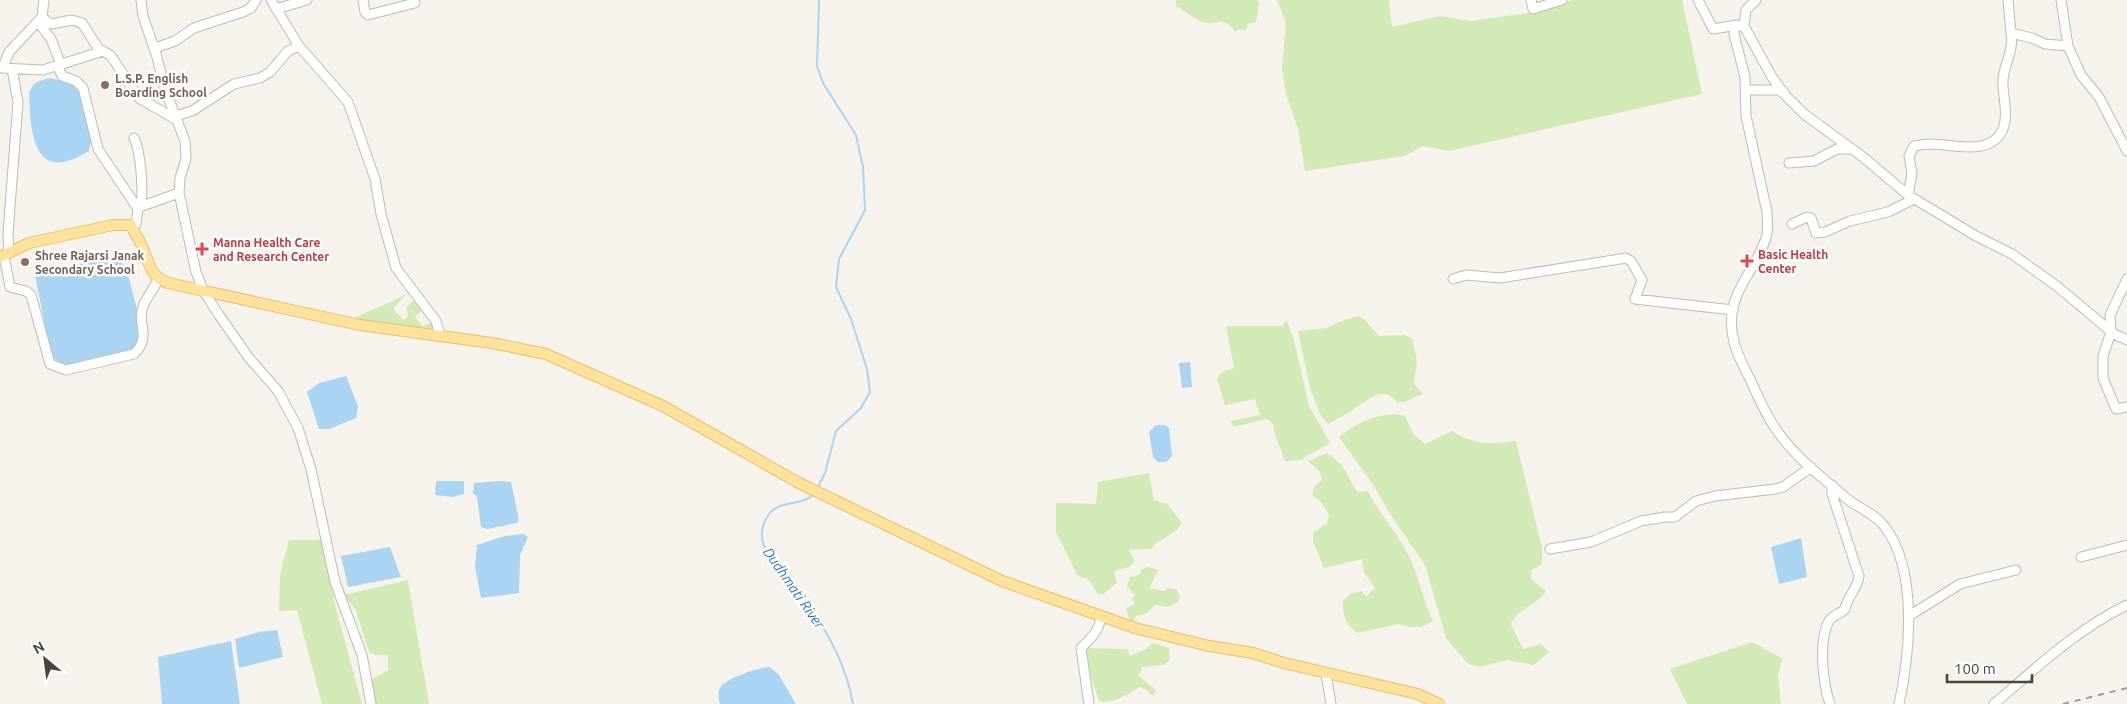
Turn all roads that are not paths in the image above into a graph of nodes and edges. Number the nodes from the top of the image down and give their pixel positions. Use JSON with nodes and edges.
{"nodes":[{"id":1,"x":44,"y":0,"type":"edge"},
{"id":2,"x":141,"y":0,"type":"edge"},
{"id":3,"x":256,"y":0,"type":"edge"},
{"id":4,"x":271,"y":0,"type":"edge"},
{"id":5,"x":307,"y":0,"type":"edge"},
{"id":6,"x":363,"y":0,"type":"edge"},
{"id":7,"x":1531,"y":0,"type":"edge"},
{"id":8,"x":1562,"y":0,"type":"edge"},
{"id":9,"x":1698,"y":0,"type":"edge"},
{"id":10,"x":1756,"y":0,"type":"edge"},
{"id":11,"x":2008,"y":0,"type":"edge"},
{"id":12,"x":2060,"y":0,"type":"edge"},
{"id":13,"x":415,"y":3,"type":"dead end"},
{"id":14,"x":276,"y":9,"type":"junction"},
{"id":15,"x":40,"y":20,"type":"junction"},
{"id":16,"x":1741,"y":26,"type":"junction"},
{"id":17,"x":2011,"y":34,"type":"junction"},
{"id":18,"x":299,"y":46,"type":"junction"},
{"id":19,"x":2068,"y":46,"type":"junction"},
{"id":20,"x":154,"y":48,"type":"junction"},
{"id":21,"x":100,"y":51,"type":"junction"},
{"id":22,"x":59,"y":66,"type":"junction"},
{"id":23,"x":5,"y":68,"type":"edge"},
{"id":24,"x":1746,"y":90,"type":"junction"},
{"id":25,"x":1786,"y":96,"type":"junction"},
{"id":26,"x":176,"y":118,"type":"junction"},
{"id":27,"x":134,"y":138,"type":"dead end"},
{"id":28,"x":1852,"y":149,"type":"junction"},
{"id":29,"x":2127,"y":151,"type":"edge"},
{"id":30,"x":1789,"y":163,"type":"dead end"},
{"id":31,"x":179,"y":193,"type":"junction"},
{"id":32,"x":1911,"y":197,"type":"junction"},
{"id":33,"x":140,"y":208,"type":"junction"},
{"id":34,"x":1792,"y":224,"type":"dead end"},
{"id":35,"x":131,"y":225,"type":"junction"},
{"id":36,"x":4,"y":255,"type":"edge"},
{"id":37,"x":1453,"y":279,"type":"dead end"},
{"id":38,"x":2127,"y":279,"type":"edge"},
{"id":39,"x":158,"y":280,"type":"junction"},
{"id":40,"x":204,"y":292,"type":"junction"},
{"id":41,"x":1733,"y":310,"type":"junction"},
{"id":42,"x":2111,"y":332,"type":"junction"},
{"id":43,"x":440,"y":336,"type":"junction"},
{"id":44,"x":2127,"y":340,"type":"edge"},
{"id":45,"x":2127,"y":407,"type":"edge"},
{"id":46,"x":1811,"y":467,"type":"junction"},
{"id":47,"x":1832,"y":485,"type":"junction"},
{"id":48,"x":2127,"y":545,"type":"edge"},
{"id":49,"x":1550,"y":549,"type":"dead end"},
{"id":50,"x":2081,"y":557,"type":"dead end"},
{"id":51,"x":2016,"y":570,"type":"dead end"},
{"id":52,"x":2127,"y":605,"type":"edge"},
{"id":53,"x":1101,"y":616,"type":"junction"},
{"id":54,"x":1909,"y":616,"type":"junction"},
{"id":55,"x":1326,"y":674,"type":"junction"},
{"id":56,"x":371,"y":704,"type":"edge"},
{"id":57,"x":1089,"y":704,"type":"edge"},
{"id":58,"x":1331,"y":704,"type":"edge"},
{"id":59,"x":1439,"y":704,"type":"edge"},
{"id":60,"x":1830,"y":704,"type":"edge"},
{"id":61,"x":1899,"y":704,"type":"edge"},
{"id":62,"x":1994,"y":704,"type":"edge"}],
"edges":[{"from":1,"to":15,"type":"street"},
{"from":2,"to":20,"type":"street"},
{"from":3,"to":20,"type":"street"},
{"from":4,"to":14,"type":"street"},
{"from":5,"to":14,"type":"street"},
{"from":6,"to":13,"type":"street"},
{"from":7,"to":8,"type":"street"},
{"from":9,"to":16,"type":"street"},
{"from":10,"to":16,"type":"street"},
{"from":11,"to":17,"type":"street"},
{"from":12,"to":19,"type":"street"},
{"from":14,"to":18,"type":"street"},
{"from":15,"to":21,"type":"street"},
{"from":15,"to":22,"type":"street"},
{"from":15,"to":23,"type":"street"},
{"from":16,"to":24,"type":"street"},
{"from":16,"to":25,"type":"street"},
{"from":17,"to":19,"type":"street"},
{"from":17,"to":32,"type":"street"},
{"from":18,"to":26,"type":"street"},
{"from":18,"to":43,"type":"street"},
{"from":19,"to":29,"type":"street"},
{"from":20,"to":26,"type":"street"},
{"from":21,"to":22,"type":"street"},
{"from":21,"to":26,"type":"street"},
{"from":22,"to":23,"type":"street"},
{"from":22,"to":33,"type":"street"},
{"from":23,"to":36,"type":"street"},
{"from":24,"to":25,"type":"street"},
{"from":24,"to":41,"type":"street"},
{"from":25,"to":28,"type":"street"},
{"from":26,"to":31,"type":"street"},
{"from":27,"to":33,"type":"street"},
{"from":28,"to":30,"type":"street"},
{"from":28,"to":32,"type":"street"},
{"from":31,"to":33,"type":"street"},
{"from":31,"to":40,"type":"street"},
{"from":32,"to":34,"type":"street"},
{"from":32,"to":42,"type":"street"},
{"from":33,"to":35,"type":"street"},
{"from":35,"to":36,"type":"main road"},
{"from":35,"to":39,"type":"main road"},
{"from":36,"to":39,"type":"street"},
{"from":37,"to":41,"type":"street"},
{"from":38,"to":42,"type":"street"},
{"from":39,"to":40,"type":"main road"},
{"from":40,"to":43,"type":"main road"},
{"from":40,"to":56,"type":"street"},
{"from":41,"to":46,"type":"street"},
{"from":42,"to":44,"type":"street"},
{"from":42,"to":45,"type":"street"},
{"from":43,"to":53,"type":"main road"},
{"from":46,"to":47,"type":"street"},
{"from":46,"to":49,"type":"street"},
{"from":47,"to":54,"type":"street"},
{"from":47,"to":60,"type":"street"},
{"from":48,"to":50,"type":"street"},
{"from":51,"to":54,"type":"street"},
{"from":52,"to":62,"type":"street"},
{"from":53,"to":55,"type":"main road"},
{"from":53,"to":57,"type":"street"},
{"from":54,"to":61,"type":"street"},
{"from":55,"to":58,"type":"street"},
{"from":55,"to":59,"type":"main road"}]}
